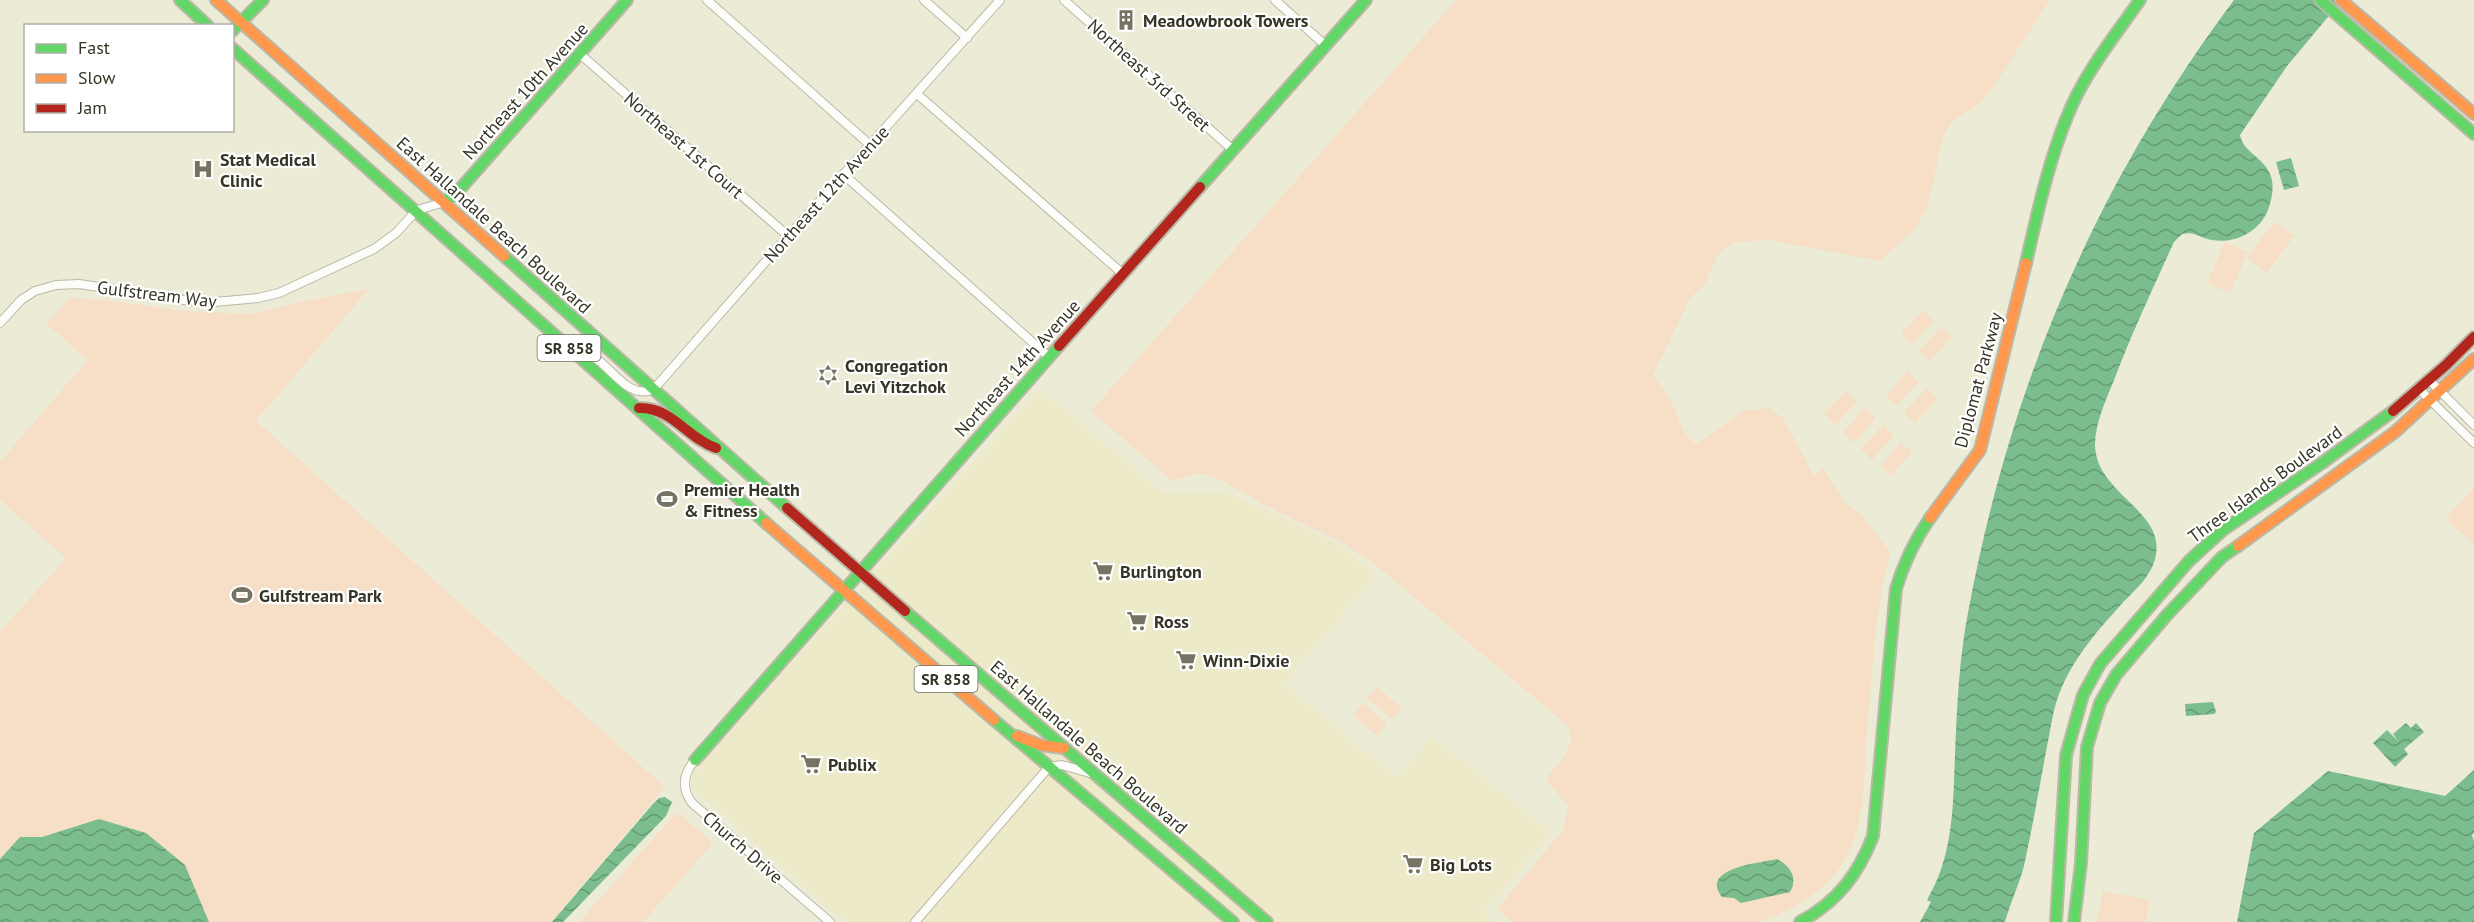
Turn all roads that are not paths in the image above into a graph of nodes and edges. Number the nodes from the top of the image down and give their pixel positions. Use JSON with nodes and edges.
{"nodes":[{"id":1,"x":180,"y":0,"type":"edge"},
{"id":2,"x":216,"y":0,"type":"edge"},
{"id":3,"x":262,"y":0,"type":"edge"},
{"id":4,"x":627,"y":0,"type":"edge"},
{"id":5,"x":707,"y":0,"type":"edge"},
{"id":6,"x":924,"y":0,"type":"edge"},
{"id":7,"x":1000,"y":0,"type":"edge"},
{"id":8,"x":1064,"y":0,"type":"edge"},
{"id":9,"x":1275,"y":0,"type":"edge"},
{"id":10,"x":1366,"y":0,"type":"edge"},
{"id":11,"x":2140,"y":0,"type":"edge"},
{"id":12,"x":2320,"y":0,"type":"edge"},
{"id":13,"x":2341,"y":0,"type":"edge"},
{"id":14,"x":242,"y":23,"type":"junction"},
{"id":15,"x":206,"y":24,"type":"edge"},
{"id":16,"x":234,"y":29,"type":"edge"},
{"id":17,"x":967,"y":38,"type":"junction"},
{"id":18,"x":1326,"y":46,"type":"junction"},
{"id":19,"x":234,"y":50,"type":"edge"},
{"id":20,"x":580,"y":54,"type":"junction"},
{"id":21,"x":917,"y":94,"type":"junction"},
{"id":22,"x":2474,"y":114,"type":"edge"},
{"id":23,"x":2474,"y":134,"type":"edge"},
{"id":24,"x":869,"y":144,"type":"junction"},
{"id":25,"x":1233,"y":150,"type":"junction"},
{"id":26,"x":843,"y":174,"type":"junction"},
{"id":27,"x":445,"y":202,"type":"junction"},
{"id":28,"x":417,"y":210,"type":"junction"},
{"id":29,"x":788,"y":236,"type":"junction"},
{"id":30,"x":1123,"y":274,"type":"junction"},
{"id":31,"x":0,"y":323,"type":"edge"},
{"id":32,"x":2474,"y":337,"type":"edge"},
{"id":33,"x":572,"y":351,"type":"junction"},
{"id":34,"x":1048,"y":357,"type":"junction"},
{"id":35,"x":2474,"y":359,"type":"edge"},
{"id":36,"x":2430,"y":381,"type":"junction"},
{"id":37,"x":654,"y":389,"type":"junction"},
{"id":38,"x":2420,"y":390,"type":"junction"},
{"id":39,"x":2440,"y":392,"type":"junction"},
{"id":40,"x":2430,"y":401,"type":"junction"},
{"id":41,"x":639,"y":408,"type":"junction"},
{"id":42,"x":2474,"y":425,"type":"edge"},
{"id":43,"x":2474,"y":443,"type":"edge"},
{"id":44,"x":720,"y":449,"type":"junction"},
{"id":45,"x":2200,"y":549,"type":"junction"},
{"id":46,"x":2214,"y":564,"type":"junction"},
{"id":47,"x":860,"y":572,"type":"junction"},
{"id":48,"x":2163,"y":589,"type":"junction"},
{"id":49,"x":843,"y":591,"type":"junction"},
{"id":50,"x":2178,"y":603,"type":"junction"},
{"id":51,"x":1008,"y":732,"type":"junction"},
{"id":52,"x":1064,"y":748,"type":"junction"},
{"id":53,"x":695,"y":760,"type":"joint"},
{"id":54,"x":1049,"y":767,"type":"junction"},
{"id":55,"x":1098,"y":776,"type":"junction"},
{"id":56,"x":830,"y":922,"type":"edge"},
{"id":57,"x":915,"y":922,"type":"edge"},
{"id":58,"x":1233,"y":922,"type":"edge"},
{"id":59,"x":1268,"y":922,"type":"edge"},
{"id":60,"x":1800,"y":922,"type":"edge"},
{"id":61,"x":2056,"y":922,"type":"edge"},
{"id":62,"x":2074,"y":922,"type":"edge"}],
"edges":[{"from":1,"to":15,"type":"street"},
{"from":2,"to":14,"type":"street","name":"East Hallandale Beach Boulevard","number":"SR 858"},
{"from":3,"to":14,"type":"street"},
{"from":4,"to":20,"type":"street","name":"Northeast 10th Avenue"},
{"from":5,"to":24,"type":"street"},
{"from":6,"to":17,"type":"street"},
{"from":7,"to":17,"type":"street","name":"Northeast 12th Avenue"},
{"from":8,"to":25,"type":"street","name":"Northeast 3rd Street"},
{"from":9,"to":18,"type":"street"},
{"from":10,"to":18,"type":"street","name":"Northeast 14th Avenue"},
{"from":11,"to":60,"type":"street","name":"Diplomat Parkway"},
{"from":12,"to":23,"type":"street"},
{"from":13,"to":22,"type":"street"},
{"from":14,"to":16,"type":"street"},
{"from":14,"to":27,"type":"street","name":"East Hallandale Beach Boulevard","number":"SR 858"},
{"from":17,"to":21,"type":"street","name":"Northeast 12th Avenue"},
{"from":18,"to":25,"type":"street","name":"Northeast 14th Avenue"},
{"from":19,"to":28,"type":"street","number":"SR 858"},
{"from":20,"to":27,"type":"street","name":"Northeast 10th Avenue"},
{"from":20,"to":29,"type":"street","name":"Northeast 1st Court"},
{"from":21,"to":24,"type":"street","name":"Northeast 12th Avenue"},
{"from":21,"to":30,"type":"street"},
{"from":24,"to":26,"type":"street","name":"Northeast 12th Avenue"},
{"from":25,"to":30,"type":"street","name":"Northeast 14th Avenue"},
{"from":26,"to":29,"type":"street","name":"Northeast 12th Avenue"},
{"from":26,"to":34,"type":"street"},
{"from":27,"to":28,"type":"street"},
{"from":27,"to":37,"type":"street","name":"East Hallandale Beach Boulevard","number":"SR 858"},
{"from":28,"to":31,"type":"street","name":"Gulfstream Way"},
{"from":28,"to":33,"type":"street","number":"SR 858"},
{"from":29,"to":37,"type":"street","name":"Northeast 12th Avenue"},
{"from":30,"to":34,"type":"street","name":"Northeast 14th Avenue"},
{"from":32,"to":36,"type":"street","name":"Three Islands Boulevard"},
{"from":33,"to":37,"type":"street"},
{"from":33,"to":41,"type":"street","number":"SR 858"},
{"from":34,"to":47,"type":"street","name":"Northeast 14th Avenue"},
{"from":35,"to":39,"type":"street","name":"Three Islands Boulevard"},
{"from":36,"to":38,"type":"street","name":"Three Islands Boulevard"},
{"from":36,"to":39,"type":"street"},
{"from":37,"to":44,"type":"street","name":"East Hallandale Beach Boulevard","number":"SR 858"},
{"from":38,"to":40,"type":"street"},
{"from":38,"to":45,"type":"street","name":"Three Islands Boulevard"},
{"from":39,"to":40,"type":"street","name":"Three Islands Boulevard"},
{"from":39,"to":42,"type":"street"},
{"from":40,"to":43,"type":"street"},
{"from":40,"to":46,"type":"street","name":"Three Islands Boulevard"},
{"from":41,"to":44,"type":"street"},
{"from":41,"to":49,"type":"street","number":"SR 858"},
{"from":44,"to":47,"type":"street","name":"East Hallandale Beach Boulevard","number":"SR 858"},
{"from":45,"to":46,"type":"street"},
{"from":45,"to":48,"type":"street","name":"Three Islands Boulevard"},
{"from":46,"to":50,"type":"street","name":"Three Islands Boulevard"},
{"from":47,"to":49,"type":"street","name":"Northeast 14th Avenue"},
{"from":47,"to":52,"type":"street","name":"East Hallandale Beach Boulevard","number":"SR 858"},
{"from":48,"to":50,"type":"street"},
{"from":48,"to":61,"type":"street","name":"Three Islands Boulevard"},
{"from":49,"to":51,"type":"street","number":"SR 858"},
{"from":49,"to":53,"type":"street","name":"Northeast 14th Avenue"},
{"from":50,"to":62,"type":"street","name":"Three Islands Boulevard"},
{"from":51,"to":52,"type":"street"},
{"from":51,"to":54,"type":"street","number":"SR 858"},
{"from":52,"to":55,"type":"street","name":"East Hallandale Beach Boulevard","number":"SR 858"},
{"from":53,"to":56,"type":"street","name":"Church Drive"},
{"from":54,"to":55,"type":"street"},
{"from":54,"to":57,"type":"street"},
{"from":54,"to":58,"type":"street","number":"SR 858"},
{"from":55,"to":59,"type":"street","name":"East Hallandale Beach Boulevard","number":"SR 858"}]}
